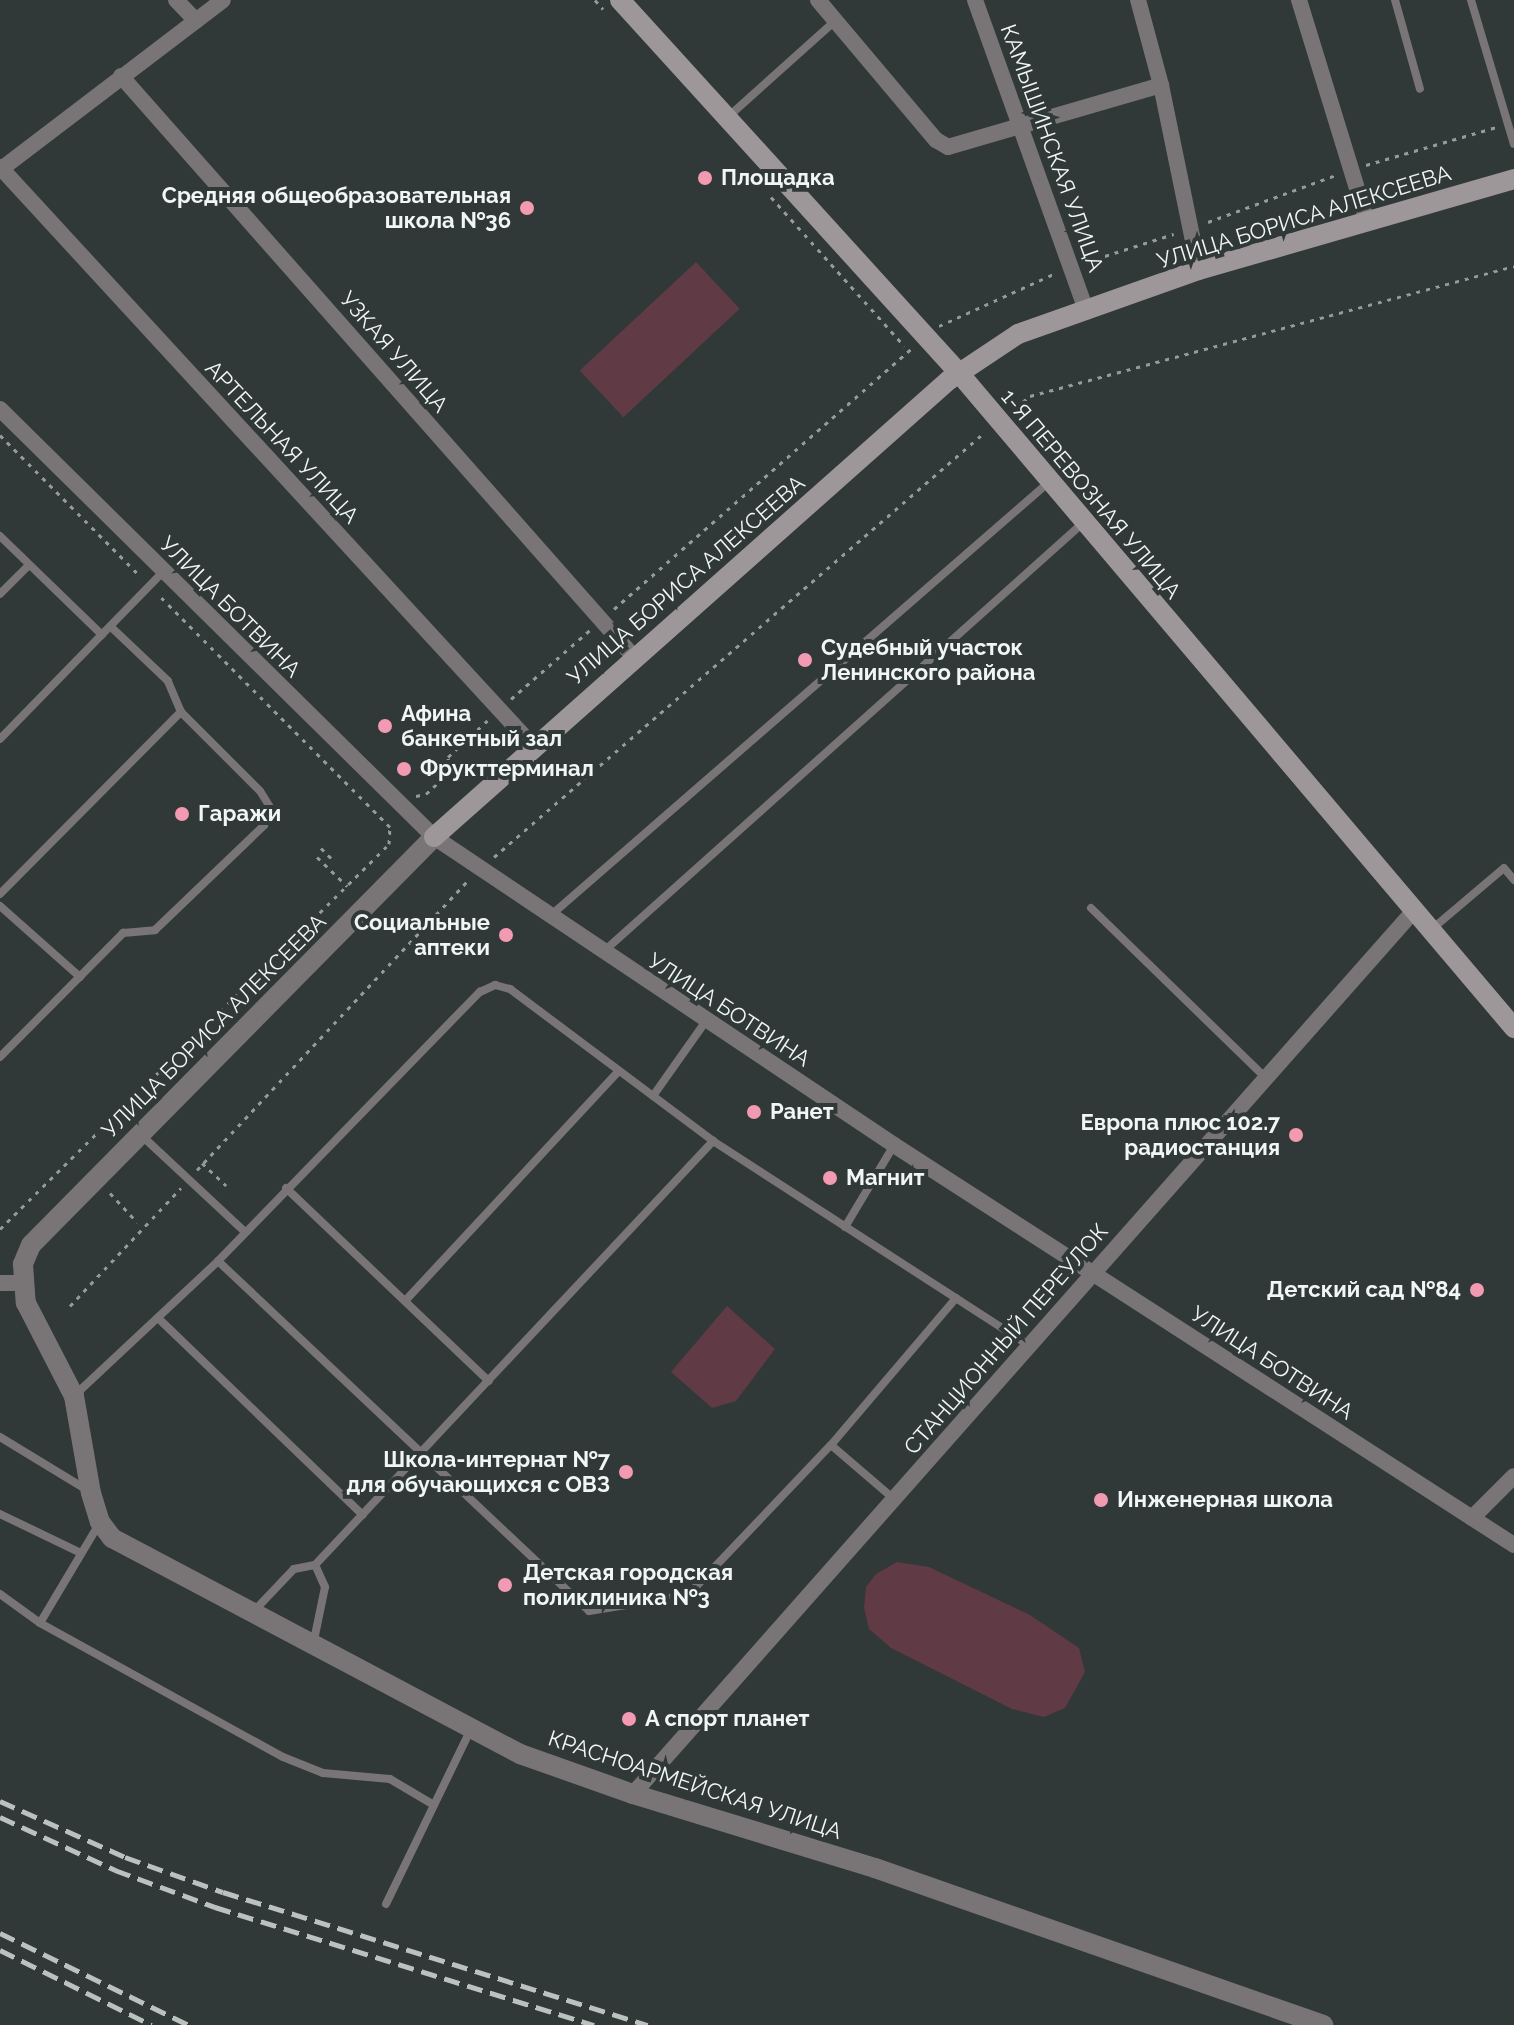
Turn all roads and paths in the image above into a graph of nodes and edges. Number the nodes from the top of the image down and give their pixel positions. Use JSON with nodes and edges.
{"nodes":[{"id":1,"x":176,"y":0,"type":"edge"},
{"id":2,"x":223,"y":0,"type":"edge"},
{"id":3,"x":620,"y":0,"type":"edge"},
{"id":4,"x":818,"y":0,"type":"edge"},
{"id":5,"x":975,"y":0,"type":"edge"},
{"id":6,"x":1138,"y":0,"type":"edge"},
{"id":7,"x":1299,"y":0,"type":"edge"},
{"id":8,"x":1395,"y":0,"type":"edge"},
{"id":9,"x":1471,"y":0,"type":"edge"},
{"id":10,"x":196,"y":21,"type":"junction"},
{"id":11,"x":835,"y":21,"type":"junction"},
{"id":12,"x":121,"y":76,"type":"junction"},
{"id":13,"x":1161,"y":85,"type":"junction"},
{"id":14,"x":1420,"y":89,"type":"dead end"},
{"id":15,"x":726,"y":119,"type":"junction"},
{"id":16,"x":1508,"y":124,"type":"junction"},
{"id":17,"x":1017,"y":125,"type":"junction"},
{"id":18,"x":1514,"y":144,"type":"edge"},
{"id":19,"x":0,"y":169,"type":"edge"},
{"id":20,"x":1352,"y":169,"type":"junction"},
{"id":21,"x":1514,"y":179,"type":"edge"},
{"id":22,"x":1366,"y":218,"type":"junction"},
{"id":23,"x":1191,"y":229,"type":"junction"},
{"id":24,"x":1073,"y":266,"type":"junction"},
{"id":25,"x":1514,"y":266,"type":"edge"},
{"id":26,"x":1199,"y":270,"type":"junction"},
{"id":27,"x":1087,"y":312,"type":"junction"},
{"id":28,"x":925,"y":337,"type":"junction"},
{"id":29,"x":959,"y":373,"type":"junction"},
{"id":30,"x":0,"y":409,"type":"edge"},
{"id":31,"x":998,"y":423,"type":"junction"},
{"id":32,"x":0,"y":435,"type":"edge"},
{"id":33,"x":1049,"y":482,"type":"junction"},
{"id":34,"x":1083,"y":523,"type":"junction"},
{"id":35,"x":0,"y":536,"type":"edge"},
{"id":36,"x":29,"y":565,"type":"junction"},
{"id":37,"x":164,"y":571,"type":"junction"},
{"id":38,"x":150,"y":586,"type":"junction"},
{"id":39,"x":0,"y":594,"type":"edge"},
{"id":40,"x":601,"y":620,"type":"junction"},
{"id":41,"x":111,"y":627,"type":"junction"},
{"id":42,"x":102,"y":635,"type":"junction"},
{"id":43,"x":634,"y":657,"type":"junction"},
{"id":44,"x":499,"y":710,"type":"junction"},
{"id":45,"x":181,"y":712,"type":"junction"},
{"id":46,"x":0,"y":739,"type":"edge"},
{"id":47,"x":533,"y":746,"type":"junction"},
{"id":48,"x":426,"y":794,"type":"dead end"},
{"id":49,"x":434,"y":837,"type":"junction"},
{"id":50,"x":321,"y":848,"type":"dead end"},
{"id":51,"x":317,"y":857,"type":"dead end"},
{"id":52,"x":334,"y":861,"type":"dead end"},
{"id":53,"x":481,"y":869,"type":"junction"},
{"id":54,"x":1514,"y":880,"type":"edge"},
{"id":55,"x":347,"y":886,"type":"junction"},
{"id":56,"x":0,"y":894,"type":"edge"},
{"id":57,"x":0,"y":906,"type":"edge"},
{"id":58,"x":1091,"y":908,"type":"dead end"},
{"id":59,"x":1412,"y":913,"type":"junction"},
{"id":60,"x":549,"y":916,"type":"junction"},
{"id":61,"x":1428,"y":932,"type":"junction"},
{"id":62,"x":602,"y":953,"type":"junction"},
{"id":63,"x":80,"y":977,"type":"junction"},
{"id":64,"x":706,"y":1021,"type":"junction"},
{"id":65,"x":1514,"y":1028,"type":"edge"},
{"id":66,"x":0,"y":1057,"type":"edge"},
{"id":67,"x":619,"y":1071,"type":"junction"},
{"id":68,"x":1265,"y":1077,"type":"junction"},
{"id":69,"x":653,"y":1096,"type":"junction"},
{"id":70,"x":140,"y":1135,"type":"junction"},
{"id":71,"x":713,"y":1141,"type":"junction"},
{"id":72,"x":894,"y":1145,"type":"junction"},
{"id":73,"x":202,"y":1163,"type":"junction"},
{"id":74,"x":188,"y":1180,"type":"junction"},
{"id":75,"x":226,"y":1185,"type":"dead end"},
{"id":76,"x":286,"y":1188,"type":"junction"},
{"id":77,"x":107,"y":1190,"type":"dead end"},
{"id":78,"x":137,"y":1222,"type":"dead end"},
{"id":79,"x":845,"y":1227,"type":"junction"},
{"id":80,"x":0,"y":1229,"type":"edge"},
{"id":81,"x":244,"y":1231,"type":"junction"},
{"id":82,"x":218,"y":1261,"type":"junction"},
{"id":83,"x":1092,"y":1273,"type":"junction"},
{"id":84,"x":0,"y":1283,"type":"edge"},
{"id":85,"x":22,"y":1283,"type":"junction"},
{"id":86,"x":956,"y":1298,"type":"junction"},
{"id":87,"x":405,"y":1301,"type":"junction"},
{"id":88,"x":70,"y":1306,"type":"dead end"},
{"id":89,"x":158,"y":1318,"type":"junction"},
{"id":90,"x":1030,"y":1346,"type":"junction"},
{"id":91,"x":489,"y":1381,"type":"junction"},
{"id":92,"x":74,"y":1396,"type":"junction"},
{"id":93,"x":0,"y":1437,"type":"edge"},
{"id":94,"x":831,"y":1445,"type":"junction"},
{"id":95,"x":421,"y":1453,"type":"junction"},
{"id":96,"x":1514,"y":1476,"type":"edge"},
{"id":97,"x":91,"y":1493,"type":"junction"},
{"id":98,"x":894,"y":1499,"type":"junction"},
{"id":99,"x":0,"y":1514,"type":"edge"},
{"id":100,"x":363,"y":1515,"type":"junction"},
{"id":101,"x":1472,"y":1518,"type":"junction"},
{"id":102,"x":100,"y":1522,"type":"junction"},
{"id":103,"x":1514,"y":1545,"type":"edge"},
{"id":104,"x":81,"y":1553,"type":"junction"},
{"id":105,"x":315,"y":1565,"type":"junction"},
{"id":106,"x":0,"y":1594,"type":"edge"},
{"id":107,"x":251,"y":1614,"type":"junction"},
{"id":108,"x":40,"y":1623,"type":"junction"},
{"id":109,"x":312,"y":1646,"type":"junction"},
{"id":110,"x":471,"y":1729,"type":"junction"},
{"id":111,"x":633,"y":1794,"type":"junction"},
{"id":112,"x":434,"y":1805,"type":"junction"},
{"id":113,"x":386,"y":1904,"type":"dead end"},
{"id":114,"x":1323,"y":2025,"type":"edge"}],
"edges":[{"from":1,"to":10,"type":"street"},
{"from":2,"to":10,"type":"street"},
{"from":3,"to":15,"type":"main road","name":"1-Я ПЕРЕВОЗНАЯ УЛИЦА"},
{"from":4,"to":11,"type":"street"},
{"from":5,"to":17,"type":"street","name":"КАМЫШИНСКАЯ УЛИЦА"},
{"from":6,"to":13,"type":"street"},
{"from":7,"to":20,"type":"street"},
{"from":8,"to":14,"type":"lane"},
{"from":9,"to":16,"type":"lane"},
{"from":10,"to":12,"type":"street"},
{"from":11,"to":15,"type":"lane"},
{"from":11,"to":17,"type":"street"},
{"from":12,"to":19,"type":"street"},
{"from":12,"to":40,"type":"street","name":"УЗКАЯ УЛИЦА"},
{"from":13,"to":17,"type":"street"},
{"from":13,"to":23,"type":"street"},
{"from":15,"to":28,"type":"main road","name":"1-Я ПЕРЕВОЗНАЯ УЛИЦА"},
{"from":16,"to":18,"type":"lane"},
{"from":16,"to":20,"type":"path"},
{"from":17,"to":24,"type":"street","name":"КАМЫШИНСКАЯ УЛИЦА"},
{"from":19,"to":44,"type":"street","name":"АРТЕЛЬНАЯ УЛИЦА"},
{"from":20,"to":22,"type":"street"},
{"from":20,"to":23,"type":"path"},
{"from":21,"to":22,"type":"main road","name":"УЛИЦА БОРИСА АЛЕКСЕЕВА"},
{"from":22,"to":26,"type":"main road","name":"УЛИЦА БОРИСА АЛЕКСЕЕВА"},
{"from":23,"to":24,"type":"path"},
{"from":23,"to":26,"type":"street"},
{"from":24,"to":27,"type":"street","name":"КАМЫШИНСКАЯ УЛИЦА"},
{"from":24,"to":28,"type":"path"},
{"from":25,"to":31,"type":"path"},
{"from":26,"to":27,"type":"main road","name":"УЛИЦА БОРИСА АЛЕКСЕЕВА"},
{"from":27,"to":29,"type":"main road","name":"УЛИЦА БОРИСА АЛЕКСЕЕВА"},
{"from":28,"to":29,"type":"main road","name":"1-Я ПЕРЕВОЗНАЯ УЛИЦА"},
{"from":28,"to":40,"type":"path"},
{"from":29,"to":31,"type":"main road","name":"1-Я ПЕРЕВОЗНАЯ УЛИЦА"},
{"from":29,"to":43,"type":"main road","name":"УЛИЦА БОРИСА АЛЕКСЕЕВА"},
{"from":30,"to":37,"type":"street","name":"УЛИЦА БОТВИНА"},
{"from":31,"to":33,"type":"main road","name":"1-Я ПЕРЕВОЗНАЯ УЛИЦА"},
{"from":31,"to":53,"type":"path"},
{"from":32,"to":38,"type":"path"},
{"from":33,"to":34,"type":"main road","name":"1-Я ПЕРЕВОЗНАЯ УЛИЦА"},
{"from":33,"to":60,"type":"lane"},
{"from":34,"to":59,"type":"main road","name":"1-Я ПЕРЕВОЗНАЯ УЛИЦА"},
{"from":34,"to":62,"type":"lane"},
{"from":35,"to":36,"type":"lane"},
{"from":36,"to":39,"type":"lane"},
{"from":36,"to":42,"type":"lane"},
{"from":37,"to":38,"type":"lane"},
{"from":37,"to":49,"type":"street","name":"УЛИЦА БОТВИНА"},
{"from":38,"to":41,"type":"lane"},
{"from":38,"to":55,"type":"path"},
{"from":40,"to":43,"type":"street","name":"УЗКАЯ УЛИЦА"},
{"from":40,"to":44,"type":"path"},
{"from":41,"to":42,"type":"lane"},
{"from":41,"to":45,"type":"lane"},
{"from":42,"to":46,"type":"lane"},
{"from":43,"to":47,"type":"main road","name":"УЛИЦА БОРИСА АЛЕКСЕЕВА"},
{"from":44,"to":47,"type":"street","name":"АРТЕЛЬНАЯ УЛИЦА"},
{"from":44,"to":48,"type":"path"},
{"from":45,"to":56,"type":"lane"},
{"from":45,"to":63,"type":"lane"},
{"from":47,"to":49,"type":"main road","name":"УЛИЦА БОРИСА АЛЕКСЕЕВА"},
{"from":49,"to":53,"type":"street","name":"УЛИЦА БОТВИНА"},
{"from":49,"to":70,"type":"street","name":"УЛИЦА БОРИСА АЛЕКСЕЕВА"},
{"from":50,"to":52,"type":"path"},
{"from":51,"to":55,"type":"path"},
{"from":53,"to":60,"type":"street","name":"УЛИЦА БОТВИНА"},
{"from":53,"to":73,"type":"path"},
{"from":54,"to":61,"type":"lane"},
{"from":55,"to":80,"type":"path"},
{"from":57,"to":63,"type":"lane"},
{"from":58,"to":68,"type":"lane"},
{"from":59,"to":61,"type":"main road","name":"1-Я ПЕРЕВОЗНАЯ УЛИЦА"},
{"from":59,"to":68,"type":"street","name":"СТАНЦИОННЫЙ ПЕРЕУЛОК"},
{"from":60,"to":62,"type":"street","name":"УЛИЦА БОТВИНА"},
{"from":61,"to":65,"type":"main road","name":"1-Я ПЕРЕВОЗНАЯ УЛИЦА"},
{"from":62,"to":64,"type":"street","name":"УЛИЦА БОТВИНА"},
{"from":63,"to":66,"type":"lane"},
{"from":64,"to":69,"type":"lane"},
{"from":64,"to":72,"type":"street","name":"УЛИЦА БОТВИНА"},
{"from":67,"to":69,"type":"lane"},
{"from":67,"to":76,"type":"lane"},
{"from":67,"to":87,"type":"lane"},
{"from":68,"to":83,"type":"street","name":"СТАНЦИОННЫЙ ПЕРЕУЛОК"},
{"from":69,"to":71,"type":"lane"},
{"from":70,"to":74,"type":"lane"},
{"from":70,"to":85,"type":"street","name":"УЛИЦА БОРИСА АЛЕКСЕЕВА"},
{"from":71,"to":79,"type":"lane"},
{"from":71,"to":91,"type":"lane"},
{"from":72,"to":79,"type":"lane"},
{"from":72,"to":83,"type":"street","name":"УЛИЦА БОТВИНА"},
{"from":73,"to":74,"type":"path"},
{"from":73,"to":75,"type":"path"},
{"from":74,"to":81,"type":"lane"},
{"from":74,"to":88,"type":"path"},
{"from":76,"to":81,"type":"lane"},
{"from":76,"to":87,"type":"lane"},
{"from":77,"to":78,"type":"path"},
{"from":79,"to":86,"type":"lane"},
{"from":81,"to":82,"type":"lane"},
{"from":82,"to":89,"type":"lane"},
{"from":82,"to":95,"type":"lane"},
{"from":83,"to":90,"type":"street","name":"СТАНЦИОННЫЙ ПЕРЕУЛОК"},
{"from":83,"to":101,"type":"street","name":"УЛИЦА БОТВИНА"},
{"from":84,"to":85,"type":"street"},
{"from":85,"to":92,"type":"street"},
{"from":86,"to":90,"type":"lane"},
{"from":86,"to":94,"type":"lane"},
{"from":87,"to":91,"type":"lane"},
{"from":89,"to":92,"type":"lane"},
{"from":89,"to":100,"type":"lane"},
{"from":90,"to":98,"type":"street","name":"СТАНЦИОННЫЙ ПЕРЕУЛОК"},
{"from":91,"to":95,"type":"lane"},
{"from":92,"to":97,"type":"street"},
{"from":93,"to":97,"type":"lane"},
{"from":94,"to":95,"type":"lane"},
{"from":94,"to":98,"type":"lane"},
{"from":95,"to":100,"type":"lane"},
{"from":96,"to":101,"type":"street"},
{"from":97,"to":102,"type":"street"},
{"from":98,"to":111,"type":"street","name":"СТАНЦИОННЫЙ ПЕРЕУЛОК"},
{"from":99,"to":104,"type":"lane"},
{"from":100,"to":105,"type":"lane"},
{"from":101,"to":103,"type":"street","name":"УЛИЦА БОТВИНА"},
{"from":102,"to":104,"type":"lane"},
{"from":102,"to":107,"type":"street","name":"КРАСНОАРМЕЙСКАЯ УЛИЦА"},
{"from":104,"to":108,"type":"lane"},
{"from":105,"to":107,"type":"lane"},
{"from":105,"to":109,"type":"lane"},
{"from":106,"to":108,"type":"lane"},
{"from":107,"to":109,"type":"street","name":"КРАСНОАРМЕЙСКАЯ УЛИЦА"},
{"from":108,"to":112,"type":"lane"},
{"from":109,"to":110,"type":"street","name":"КРАСНОАРМЕЙСКАЯ УЛИЦА"},
{"from":110,"to":111,"type":"street","name":"КРАСНОАРМЕЙСКАЯ УЛИЦА"},
{"from":110,"to":112,"type":"lane"},
{"from":111,"to":114,"type":"street","name":"КРАСНОАРМЕЙСКАЯ УЛИЦА"},
{"from":112,"to":113,"type":"lane"}]}
